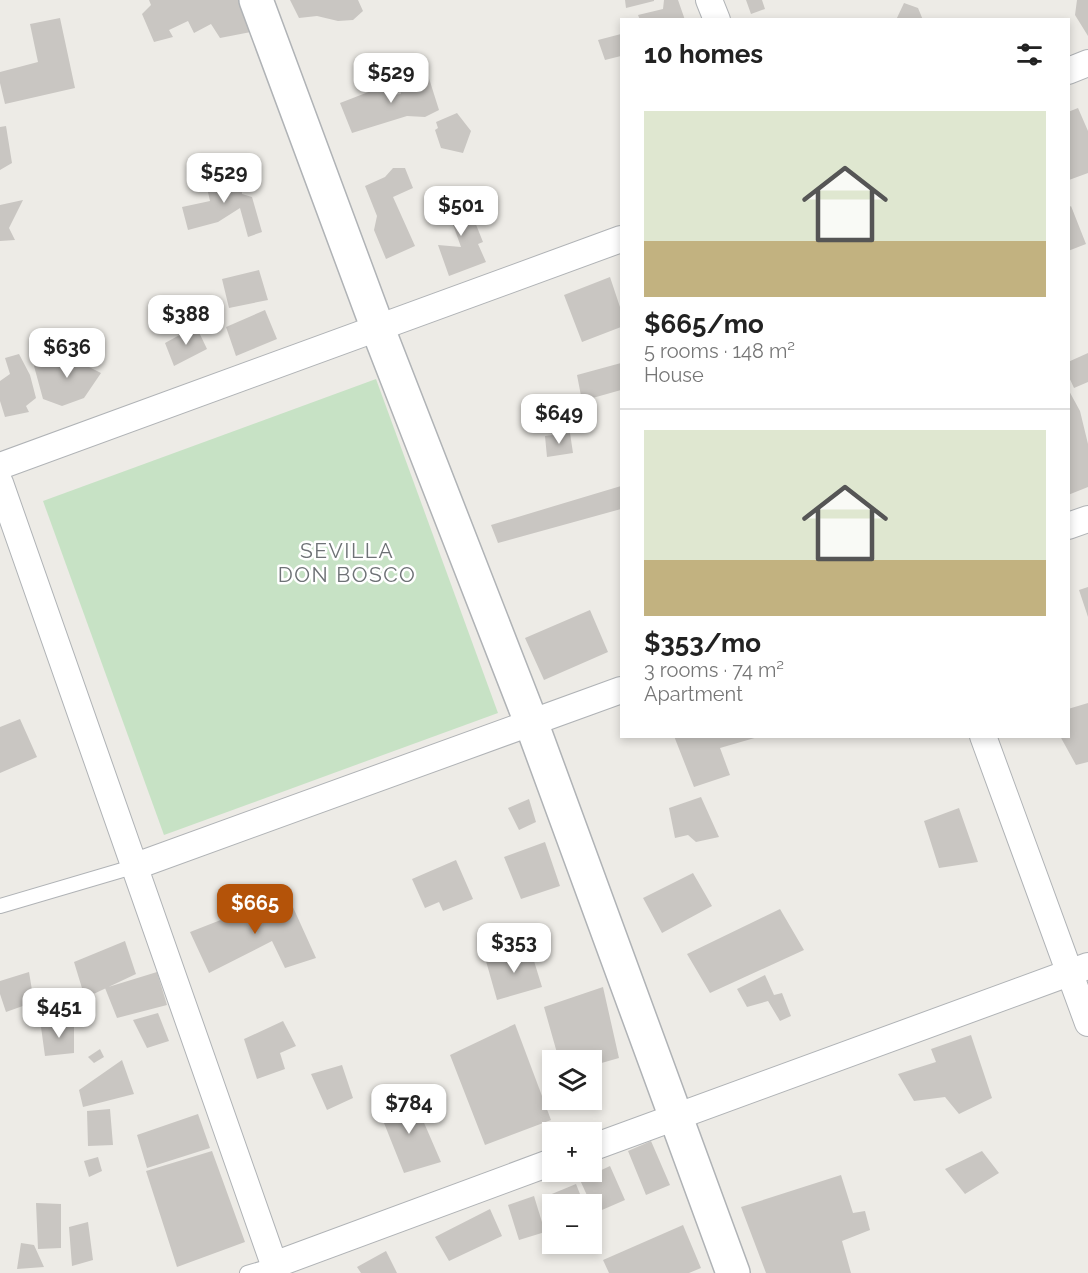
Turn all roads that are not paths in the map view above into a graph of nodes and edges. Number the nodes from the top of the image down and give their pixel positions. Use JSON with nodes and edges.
{"nodes":[{"id":1,"x":256,"y":0,"type":"edge"},
{"id":2,"x":709,"y":0,"type":"edge"},
{"id":3,"x":716,"y":18,"type":"edge"},
{"id":4,"x":1088,"y":63,"type":"edge"},
{"id":5,"x":1070,"y":70,"type":"edge"},
{"id":6,"x":620,"y":239,"type":"edge"},
{"id":7,"x":378,"y":329,"type":"junction"},
{"id":8,"x":0,"y":466,"type":"edge"},
{"id":9,"x":0,"y":483,"type":"edge"},
{"id":10,"x":1088,"y":519,"type":"edge"},
{"id":11,"x":1070,"y":525,"type":"edge"},
{"id":12,"x":620,"y":690,"type":"edge"},
{"id":13,"x":531,"y":722,"type":"junction"},
{"id":14,"x":984,"y":738,"type":"edge"},
{"id":15,"x":136,"y":866,"type":"junction"},
{"id":16,"x":0,"y":906,"type":"edge"},
{"id":17,"x":1079,"y":969,"type":"edge"},
{"id":18,"x":1088,"y":1023,"type":"edge"},
{"id":19,"x":676,"y":1117,"type":"junction"},
{"id":20,"x":602,"y":1144,"type":"edge"},
{"id":21,"x":542,"y":1166,"type":"edge"},
{"id":22,"x":276,"y":1269,"type":"edge"},
{"id":23,"x":247,"y":1273,"type":"edge"},
{"id":24,"x":733,"y":1273,"type":"edge"}],
"edges":[{"from":1,"to":7,"type":"street"},
{"from":2,"to":3,"type":"street"},
{"from":4,"to":5,"type":"street"},
{"from":6,"to":7,"type":"street"},
{"from":7,"to":8,"type":"street"},
{"from":7,"to":13,"type":"street"},
{"from":9,"to":15,"type":"street"},
{"from":10,"to":11,"type":"street"},
{"from":12,"to":13,"type":"street"},
{"from":13,"to":15,"type":"street"},
{"from":13,"to":19,"type":"street"},
{"from":14,"to":17,"type":"street"},
{"from":15,"to":16,"type":"lane"},
{"from":15,"to":22,"type":"street"},
{"from":17,"to":18,"type":"street"},
{"from":17,"to":19,"type":"street"},
{"from":19,"to":20,"type":"street"},
{"from":19,"to":24,"type":"street"},
{"from":21,"to":22,"type":"street"},
{"from":22,"to":23,"type":"lane"}]}
